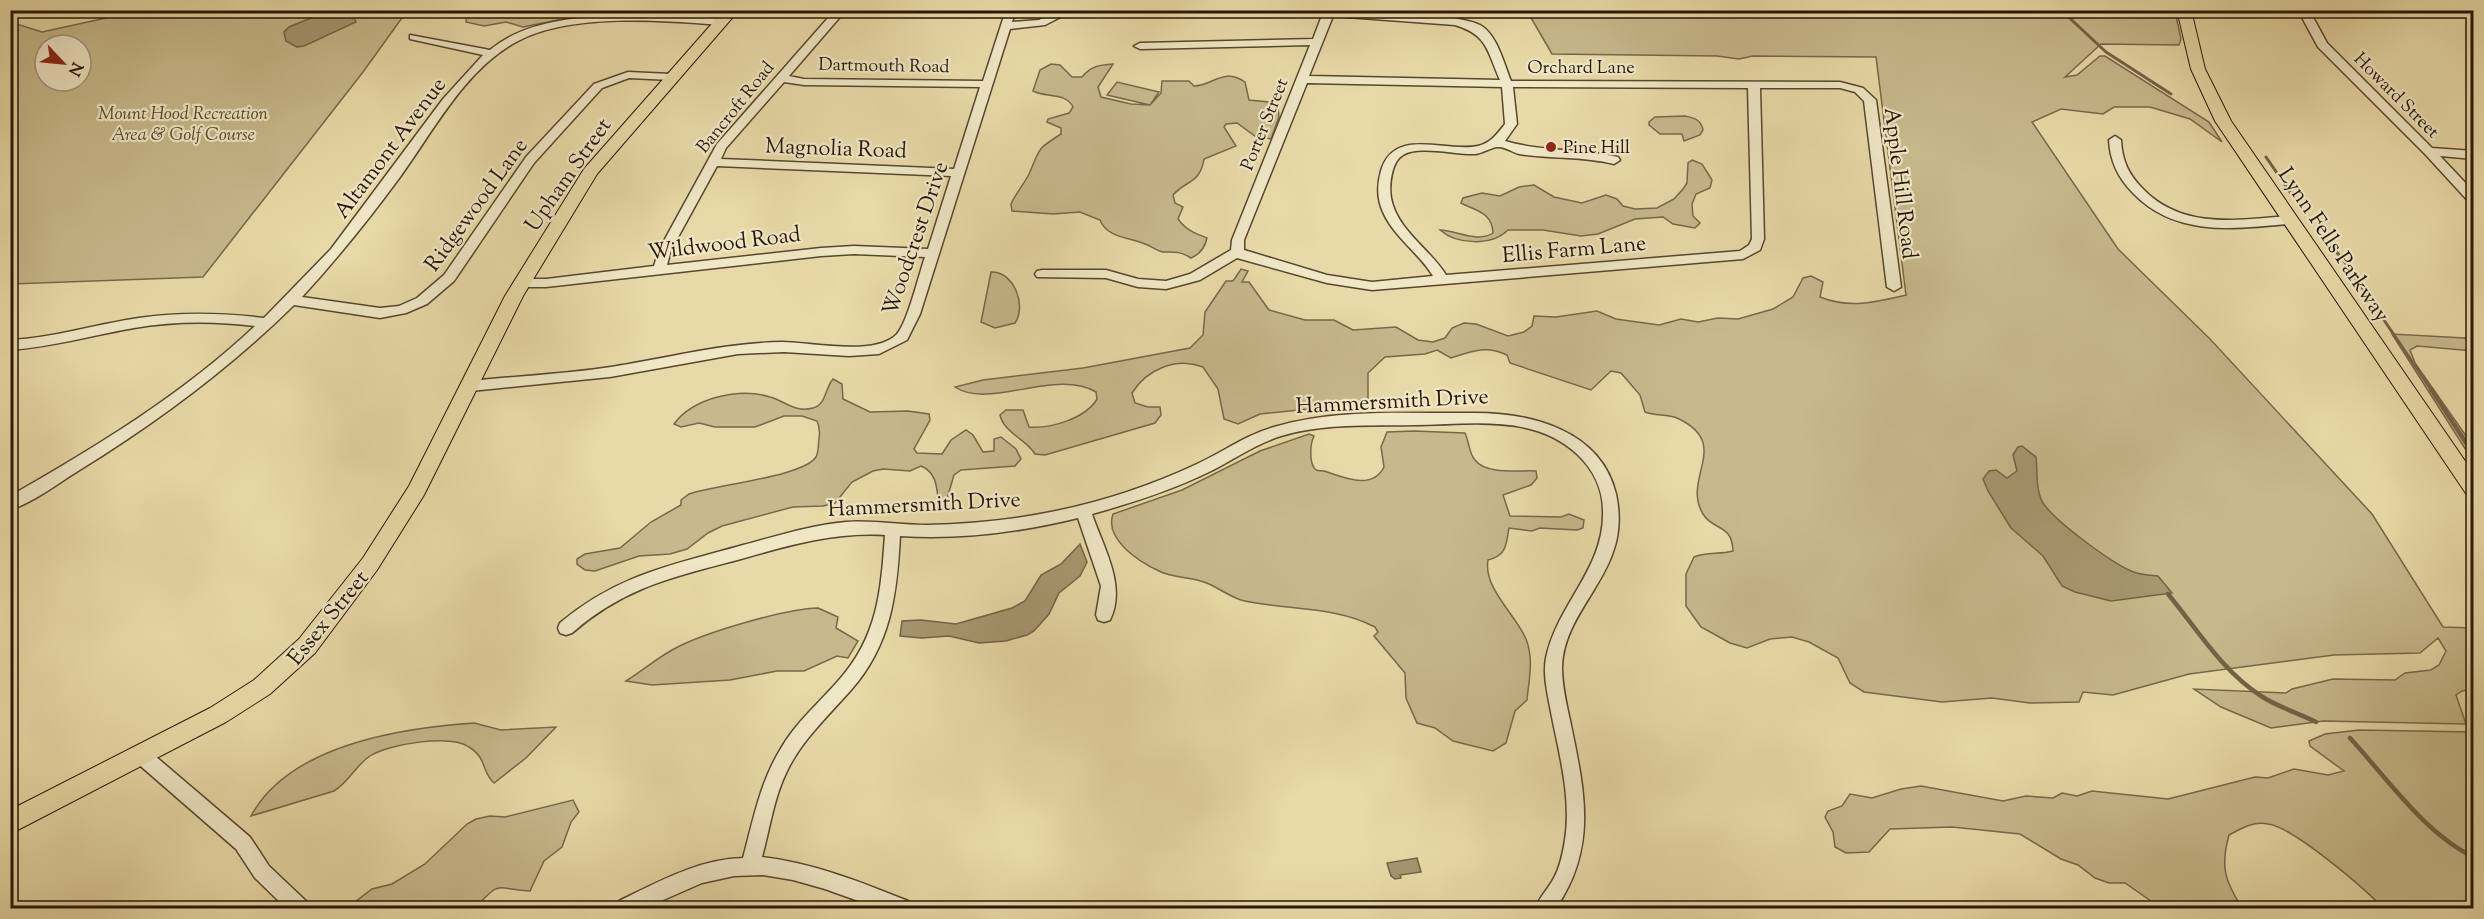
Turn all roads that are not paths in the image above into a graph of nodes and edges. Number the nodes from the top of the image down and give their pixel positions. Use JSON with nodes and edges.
{"nodes":[{"id":1,"x":841,"y":10,"type":"edge"},
{"id":2,"x":864,"y":10,"type":"edge"},
{"id":3,"x":1069,"y":10,"type":"edge"},
{"id":4,"x":2184,"y":10,"type":"edge"},
{"id":5,"x":2303,"y":10,"type":"edge"},
{"id":6,"x":1330,"y":12,"type":"edge"},
{"id":7,"x":727,"y":16,"type":"edge"},
{"id":8,"x":1009,"y":17,"type":"edge"},
{"id":9,"x":414,"y":37,"type":"dead end"},
{"id":10,"x":1317,"y":42,"type":"junction"},
{"id":11,"x":1140,"y":46,"type":"dead end"},
{"id":12,"x":493,"y":54,"type":"junction"},
{"id":13,"x":671,"y":77,"type":"junction"},
{"id":14,"x":781,"y":78,"type":"junction"},
{"id":15,"x":1302,"y":79,"type":"junction"},
{"id":16,"x":987,"y":84,"type":"junction"},
{"id":17,"x":1508,"y":84,"type":"junction"},
{"id":18,"x":1754,"y":86,"type":"junction"},
{"id":19,"x":1860,"y":90,"type":"joint"},
{"id":20,"x":2115,"y":140,"type":"dead end"},
{"id":21,"x":1497,"y":143,"type":"junction"},
{"id":22,"x":2429,"y":151,"type":"junction"},
{"id":23,"x":2474,"y":155,"type":"edge"},
{"id":24,"x":1614,"y":160,"type":"dead end"},
{"id":25,"x":712,"y":162,"type":"junction"},
{"id":26,"x":958,"y":173,"type":"junction"},
{"id":27,"x":2474,"y":200,"type":"edge"},
{"id":28,"x":2289,"y":220,"type":"junction"},
{"id":29,"x":1237,"y":252,"type":"junction"},
{"id":30,"x":933,"y":253,"type":"junction"},
{"id":31,"x":659,"y":271,"type":"junction"},
{"id":32,"x":1042,"y":274,"type":"dead end"},
{"id":33,"x":1442,"y":280,"type":"junction"},
{"id":34,"x":521,"y":283,"type":"junction"},
{"id":35,"x":1894,"y":287,"type":"dead end"},
{"id":36,"x":292,"y":300,"type":"junction"},
{"id":37,"x":266,"y":323,"type":"junction"},
{"id":38,"x":10,"y":345,"type":"edge"},
{"id":39,"x":471,"y":386,"type":"junction"},
{"id":40,"x":2474,"y":490,"type":"edge"},
{"id":41,"x":10,"y":504,"type":"edge"},
{"id":42,"x":1083,"y":510,"type":"junction"},
{"id":43,"x":893,"y":530,"type":"junction"},
{"id":44,"x":1104,"y":615,"type":"dead end"},
{"id":45,"x":566,"y":628,"type":"dead end"},
{"id":46,"x":142,"y":756,"type":"junction"},
{"id":47,"x":10,"y":823,"type":"edge"},
{"id":48,"x":751,"y":865,"type":"junction"},
{"id":49,"x":299,"y":909,"type":"edge"},
{"id":50,"x":626,"y":909,"type":"edge"},
{"id":51,"x":901,"y":909,"type":"edge"},
{"id":52,"x":1545,"y":909,"type":"edge"}],
"edges":[{"from":1,"to":14,"type":"street","name":"Bancroft Road"},
{"from":2,"to":8,"type":"street"},
{"from":3,"to":8,"type":"street"},
{"from":4,"to":28,"type":"main road","name":"Lynn Fells Parkway"},
{"from":5,"to":22,"type":"street","name":"Howard Street"},
{"from":6,"to":10,"type":"street","name":"Porter Street"},
{"from":6,"to":17,"type":"street"},
{"from":7,"to":12,"type":"street","name":"Altamont Avenue"},
{"from":7,"to":13,"type":"main road","name":"Upham Street"},
{"from":8,"to":16,"type":"street","name":"Woodcrest Drive"},
{"from":9,"to":12,"type":"street"},
{"from":10,"to":11,"type":"street"},
{"from":10,"to":15,"type":"street","name":"Porter Street"},
{"from":12,"to":36,"type":"street","name":"Altamont Avenue"},
{"from":13,"to":34,"type":"main road","name":"Upham Street"},
{"from":13,"to":36,"type":"street","name":"Ridgewood Lane"},
{"from":14,"to":16,"type":"street","name":"Dartmouth Road"},
{"from":14,"to":25,"type":"street","name":"Bancroft Road"},
{"from":15,"to":17,"type":"street","name":"Orchard Lane"},
{"from":15,"to":29,"type":"street","name":"Porter Street"},
{"from":16,"to":26,"type":"street","name":"Woodcrest Drive"},
{"from":17,"to":18,"type":"street","name":"Orchard Lane"},
{"from":17,"to":21,"type":"street"},
{"from":18,"to":19,"type":"street","name":"Orchard Lane"},
{"from":18,"to":33,"type":"street","name":"Ellis Farm Lane"},
{"from":19,"to":35,"type":"street","name":"Apple Hill Road"},
{"from":20,"to":28,"type":"street"},
{"from":21,"to":24,"type":"street"},
{"from":21,"to":33,"type":"street"},
{"from":22,"to":23,"type":"street"},
{"from":22,"to":27,"type":"street","name":"Howard Street"},
{"from":25,"to":26,"type":"street","name":"Magnolia Road"},
{"from":25,"to":31,"type":"street","name":"Bancroft Road"},
{"from":26,"to":30,"type":"street","name":"Woodcrest Drive"},
{"from":28,"to":40,"type":"main road","name":"Lynn Fells Parkway"},
{"from":29,"to":32,"type":"street"},
{"from":29,"to":33,"type":"street","name":"Ellis Farm Lane"},
{"from":30,"to":31,"type":"street","name":"Wildwood Road"},
{"from":30,"to":39,"type":"street","name":"Woodcrest Drive"},
{"from":31,"to":34,"type":"street","name":"Wildwood Road"},
{"from":34,"to":39,"type":"main road","name":"Upham Street"},
{"from":36,"to":37,"type":"street","name":"Altamont Avenue"},
{"from":37,"to":38,"type":"street"},
{"from":37,"to":41,"type":"street","name":"Altamont Avenue"},
{"from":39,"to":46,"type":"main road","name":"Essex Street"},
{"from":42,"to":43,"type":"street","name":"Hammersmith Drive"},
{"from":42,"to":44,"type":"street"},
{"from":42,"to":52,"type":"street","name":"Hammersmith Drive"},
{"from":43,"to":45,"type":"street","name":"Hammersmith Drive"},
{"from":43,"to":48,"type":"street"},
{"from":46,"to":47,"type":"main road","name":"Essex Street"},
{"from":46,"to":49,"type":"street"},
{"from":48,"to":50,"type":"street"},
{"from":48,"to":51,"type":"street"}]}
